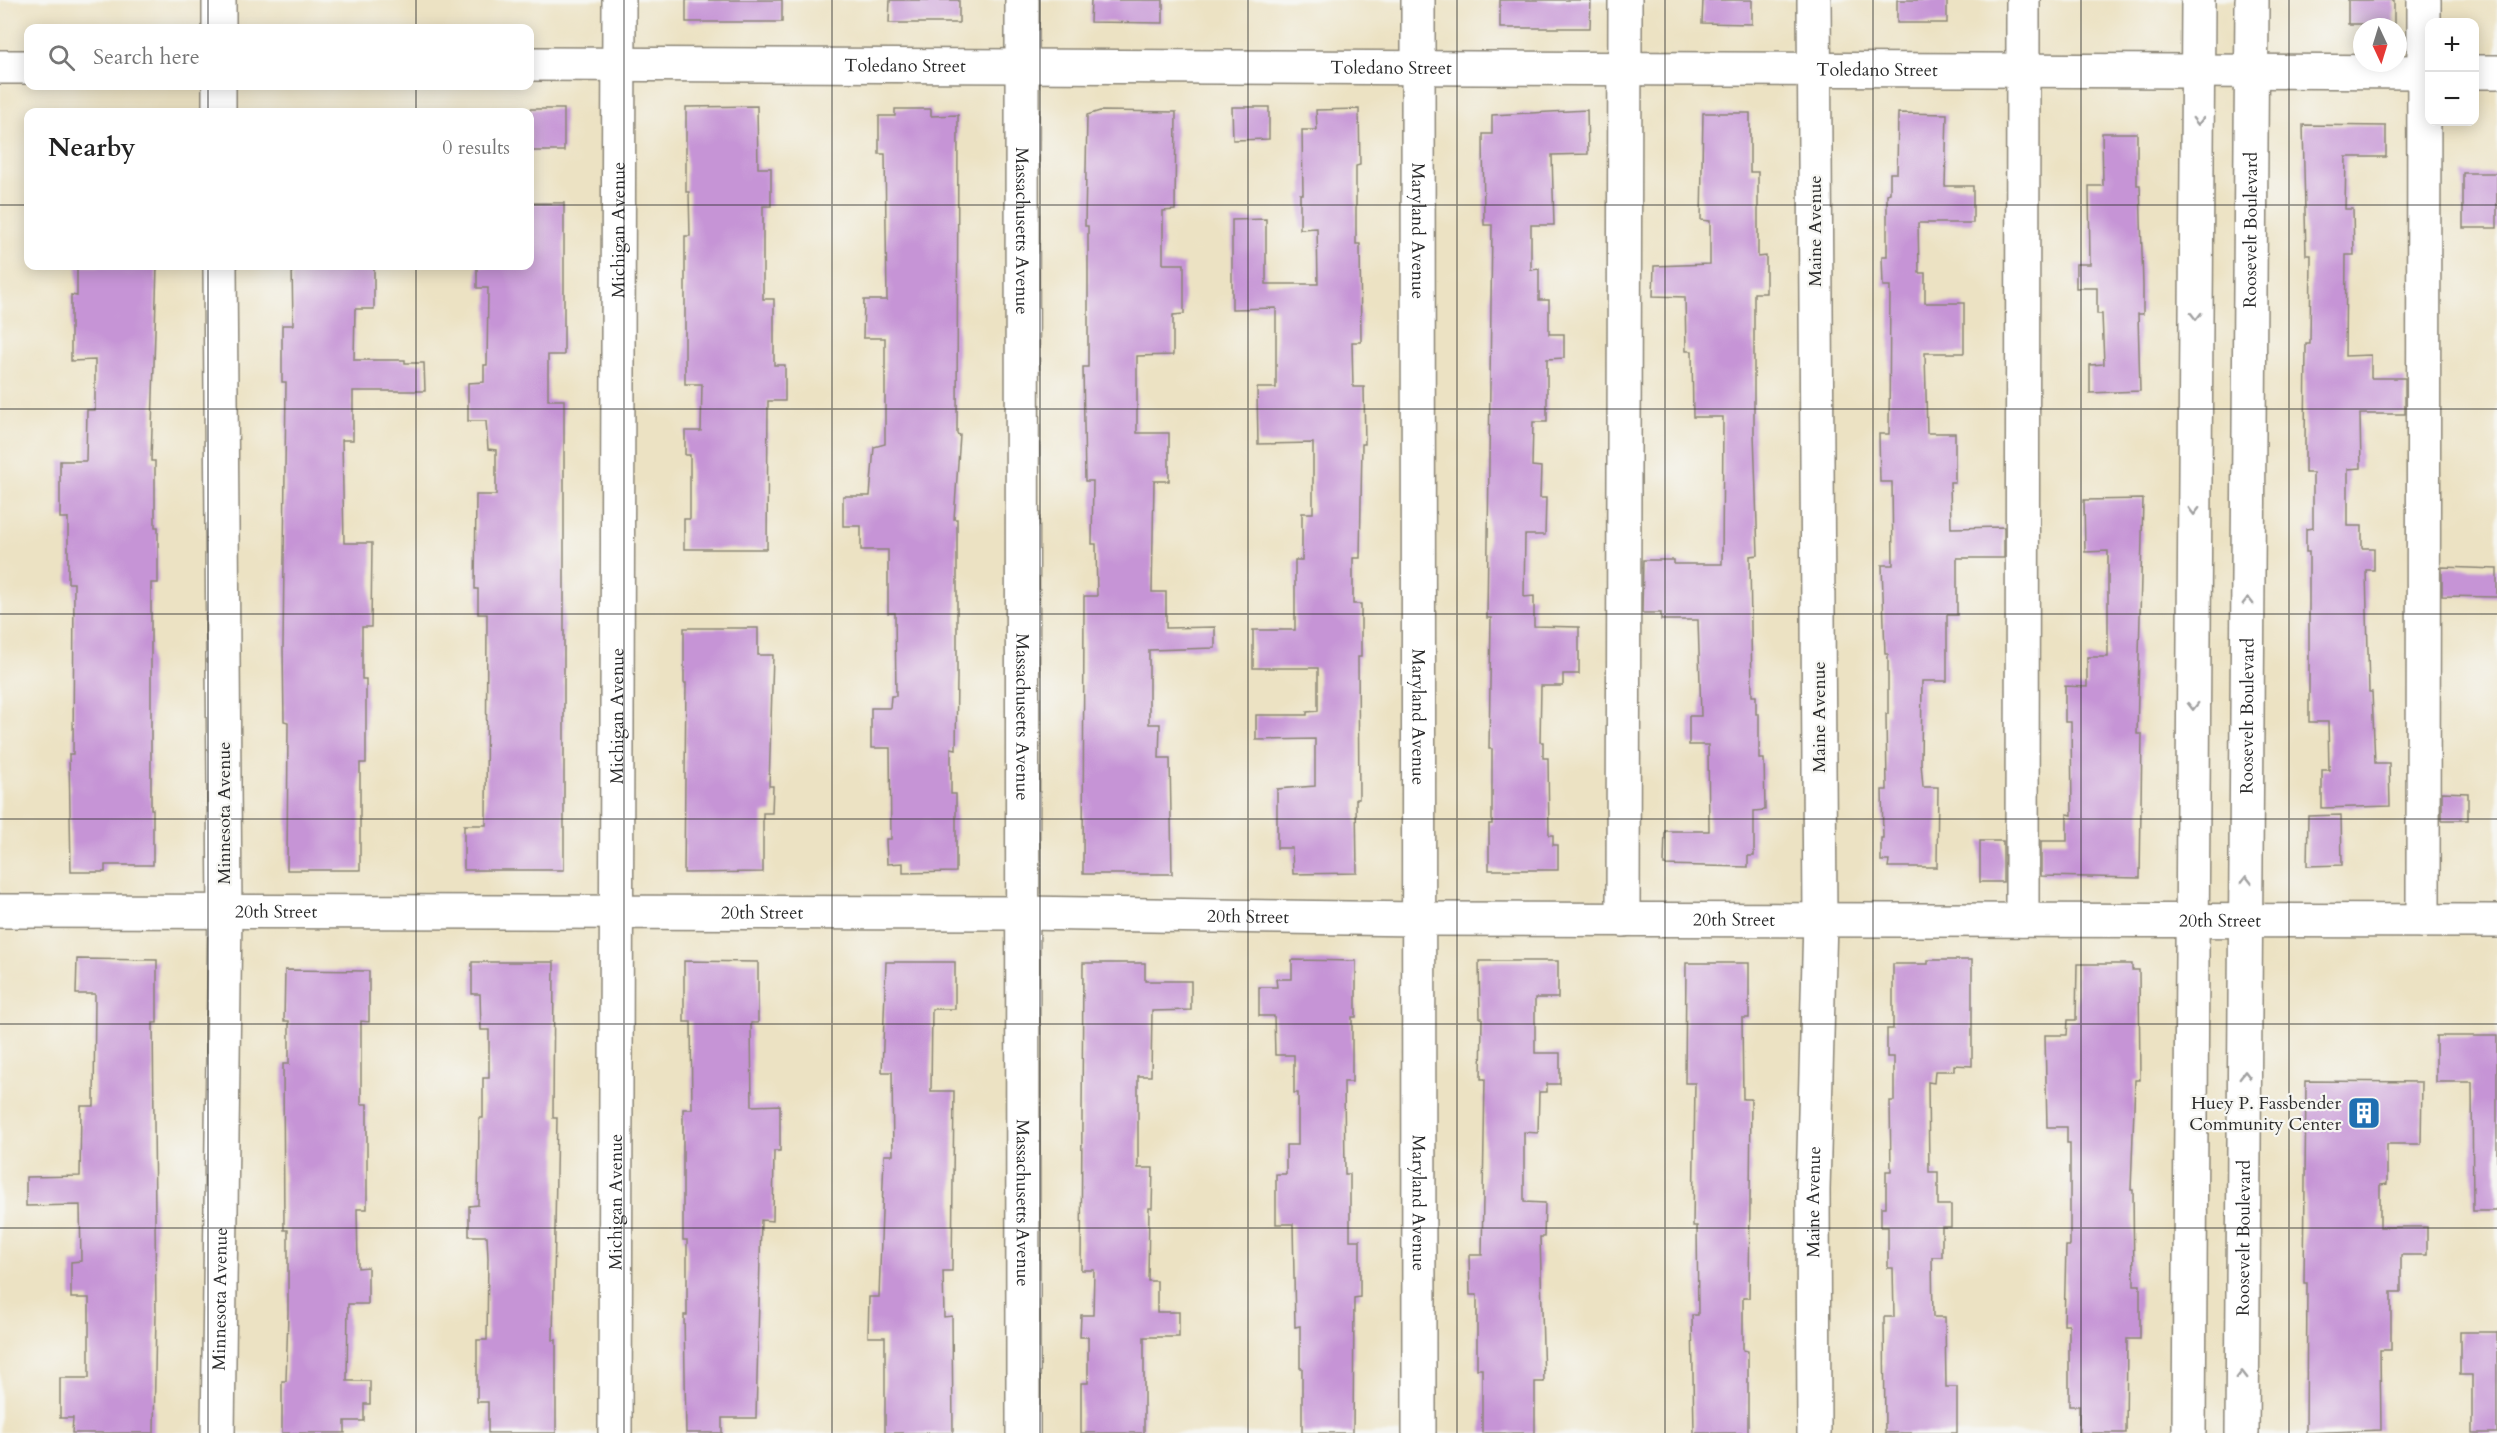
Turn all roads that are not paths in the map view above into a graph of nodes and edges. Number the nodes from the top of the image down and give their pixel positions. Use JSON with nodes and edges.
{"nodes":[{"id":1,"x":219,"y":0,"type":"edge"},
{"id":2,"x":619,"y":0,"type":"edge"},
{"id":3,"x":1022,"y":0,"type":"edge"},
{"id":4,"x":1418,"y":0,"type":"edge"},
{"id":5,"x":1626,"y":0,"type":"edge"},
{"id":6,"x":1814,"y":0,"type":"edge"},
{"id":7,"x":2023,"y":0,"type":"edge"},
{"id":8,"x":2198,"y":0,"type":"edge"},
{"id":9,"x":2252,"y":0,"type":"edge"},
{"id":10,"x":2424,"y":0,"type":"edge"},
{"id":11,"x":219,"y":24,"type":"edge"},
{"id":12,"x":2425,"y":24,"type":"edge"},
{"id":13,"x":534,"y":64,"type":"edge"},
{"id":14,"x":619,"y":64,"type":"junction"},
{"id":15,"x":1021,"y":65,"type":"junction"},
{"id":16,"x":1418,"y":66,"type":"junction"},
{"id":17,"x":24,"y":67,"type":"edge"},
{"id":18,"x":0,"y":68,"type":"edge"},
{"id":19,"x":1625,"y":68,"type":"junction"},
{"id":20,"x":1814,"y":69,"type":"junction"},
{"id":21,"x":2022,"y":70,"type":"junction"},
{"id":22,"x":2252,"y":70,"type":"junction"},
{"id":23,"x":2198,"y":71,"type":"junction"},
{"id":24,"x":2425,"y":72,"type":"edge"},
{"id":25,"x":2479,"y":72,"type":"edge"},
{"id":26,"x":2497,"y":72,"type":"edge"},
{"id":27,"x":219,"y":90,"type":"edge"},
{"id":28,"x":219,"y":108,"type":"edge"},
{"id":29,"x":2427,"y":126,"type":"edge"},
{"id":30,"x":220,"y":270,"type":"edge"},
{"id":31,"x":0,"y":911,"type":"edge"},
{"id":32,"x":225,"y":912,"type":"junction"},
{"id":33,"x":618,"y":913,"type":"junction"},
{"id":34,"x":1023,"y":913,"type":"junction"},
{"id":35,"x":1417,"y":919,"type":"junction"},
{"id":36,"x":2191,"y":919,"type":"junction"},
{"id":37,"x":1623,"y":920,"type":"junction"},
{"id":38,"x":1820,"y":920,"type":"junction"},
{"id":39,"x":2022,"y":920,"type":"junction"},
{"id":40,"x":2246,"y":920,"type":"junction"},
{"id":41,"x":2423,"y":921,"type":"junction"},
{"id":42,"x":2497,"y":921,"type":"edge"},
{"id":43,"x":218,"y":1433,"type":"edge"},
{"id":44,"x":615,"y":1433,"type":"edge"},
{"id":45,"x":1023,"y":1433,"type":"edge"},
{"id":46,"x":1419,"y":1433,"type":"edge"},
{"id":47,"x":1814,"y":1433,"type":"edge"},
{"id":48,"x":2189,"y":1433,"type":"edge"},
{"id":49,"x":2242,"y":1433,"type":"edge"}],
"edges":[{"from":1,"to":11,"type":"street"},
{"from":2,"to":14,"type":"street","name":"Michigan Avenue"},
{"from":3,"to":15,"type":"street","name":"Massachusetts Avenue"},
{"from":4,"to":16,"type":"street","name":"Maryland Avenue"},
{"from":5,"to":19,"type":"street"},
{"from":6,"to":20,"type":"street","name":"Maine Avenue"},
{"from":7,"to":21,"type":"street"},
{"from":8,"to":23,"type":"street"},
{"from":9,"to":22,"type":"street","name":"Roosevelt Boulevard"},
{"from":10,"to":12,"type":"street"},
{"from":13,"to":14,"type":"street","name":"Toledano Street"},
{"from":14,"to":15,"type":"street","name":"Toledano Street"},
{"from":14,"to":33,"type":"street","name":"Michigan Avenue"},
{"from":15,"to":16,"type":"street","name":"Toledano Street"},
{"from":15,"to":34,"type":"street","name":"Massachusetts Avenue"},
{"from":16,"to":19,"type":"street","name":"Toledano Street"},
{"from":16,"to":35,"type":"street","name":"Maryland Avenue"},
{"from":17,"to":18,"type":"street"},
{"from":19,"to":20,"type":"street","name":"Toledano Street"},
{"from":19,"to":37,"type":"street"},
{"from":20,"to":21,"type":"street","name":"Toledano Street"},
{"from":20,"to":38,"type":"street","name":"Maine Avenue"},
{"from":21,"to":23,"type":"street","name":"Toledano Street"},
{"from":21,"to":39,"type":"street"},
{"from":22,"to":23,"type":"street","name":"Toledano Street"},
{"from":22,"to":24,"type":"street","name":"Toledano Street"},
{"from":40,"to":22,"type":"street","name":"Roosevelt Boulevard","one_way":true},
{"from":23,"to":36,"type":"street","one_way":true},
{"from":25,"to":26,"type":"street"},
{"from":27,"to":28,"type":"street"},
{"from":29,"to":41,"type":"street"},
{"from":30,"to":32,"type":"street","name":"Minnesota Avenue"},
{"from":31,"to":32,"type":"street","name":"20th Street"},
{"from":32,"to":33,"type":"street","name":"20th Street"},
{"from":32,"to":43,"type":"street","name":"Minnesota Avenue"},
{"from":33,"to":34,"type":"street","name":"20th Street"},
{"from":33,"to":44,"type":"street","name":"Michigan Avenue"},
{"from":34,"to":35,"type":"street","name":"20th Street"},
{"from":34,"to":45,"type":"street","name":"Massachusetts Avenue"},
{"from":35,"to":37,"type":"street","name":"20th Street"},
{"from":35,"to":46,"type":"street","name":"Maryland Avenue"},
{"from":36,"to":39,"type":"street","name":"20th Street"},
{"from":36,"to":40,"type":"street","name":"20th Street"},
{"from":36,"to":48,"type":"street"},
{"from":37,"to":38,"type":"street","name":"20th Street"},
{"from":38,"to":39,"type":"street","name":"20th Street"},
{"from":38,"to":47,"type":"street","name":"Maine Avenue"},
{"from":40,"to":41,"type":"street","name":"20th Street"},
{"from":49,"to":40,"type":"street","name":"Roosevelt Boulevard","one_way":true},
{"from":41,"to":42,"type":"street","name":"20th Street"}]}
